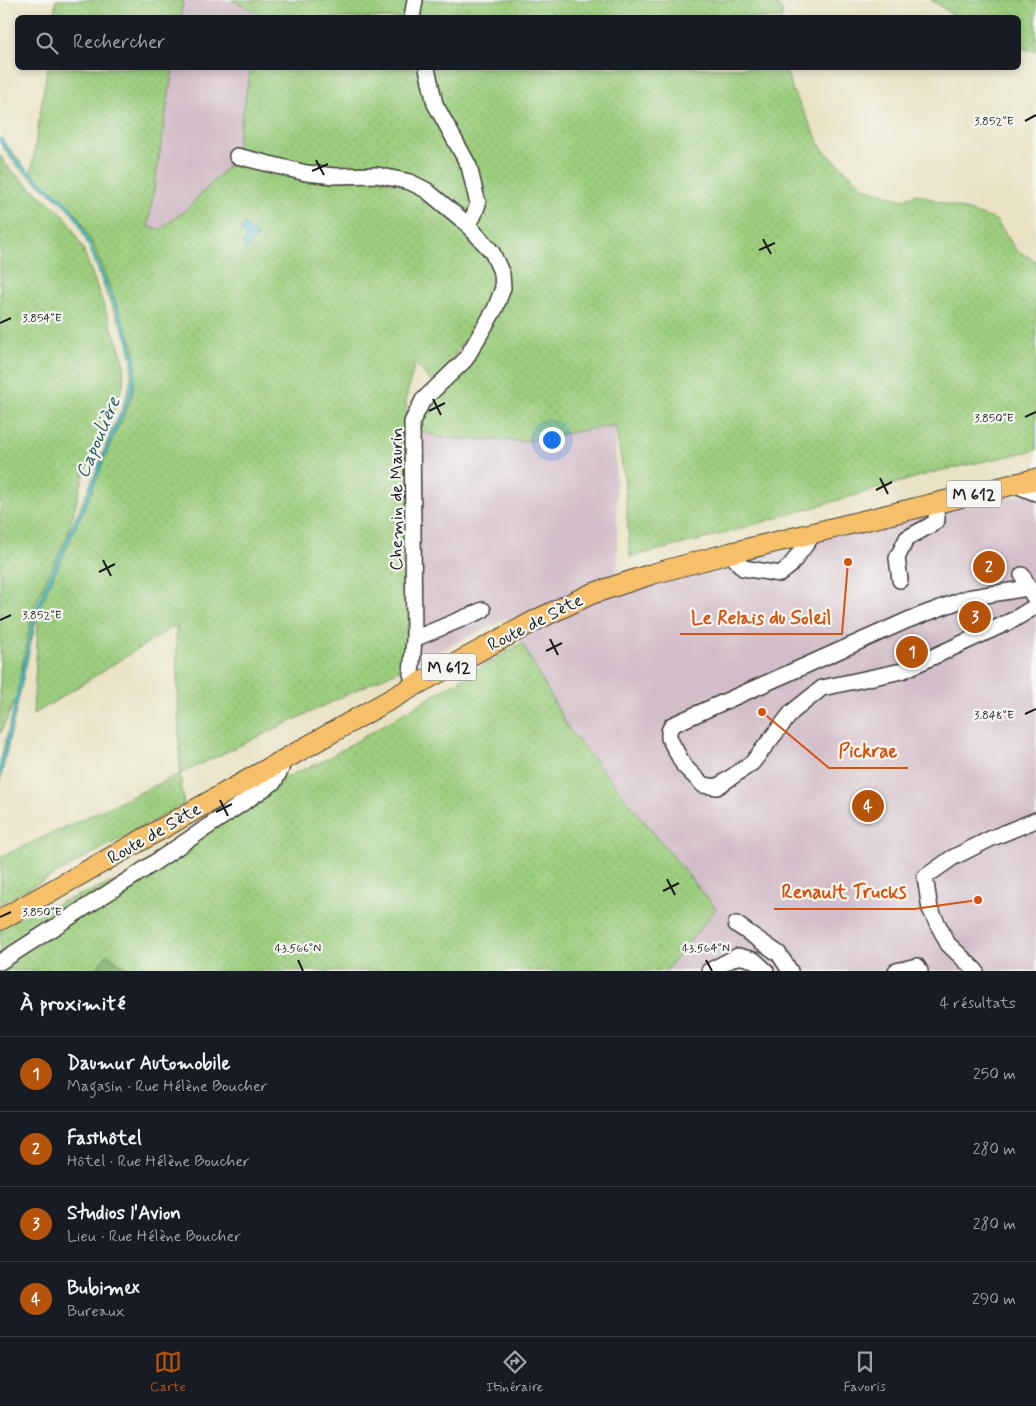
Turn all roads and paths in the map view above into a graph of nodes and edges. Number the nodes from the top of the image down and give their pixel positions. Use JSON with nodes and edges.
{"nodes":[{"id":1,"x":414,"y":0,"type":"edge"},
{"id":2,"x":412,"y":15,"type":"edge"},
{"id":3,"x":426,"y":70,"type":"edge"},
{"id":4,"x":237,"y":156,"type":"dead end"},
{"id":5,"x":466,"y":223,"type":"junction"},
{"id":6,"x":1036,"y":479,"type":"edge"},
{"id":7,"x":1013,"y":484,"type":"junction"},
{"id":8,"x":1036,"y":493,"type":"edge"},
{"id":9,"x":935,"y":503,"type":"junction"},
{"id":10,"x":815,"y":532,"type":"junction"},
{"id":11,"x":730,"y":553,"type":"junction"},
{"id":12,"x":900,"y":580,"type":"dead end"},
{"id":13,"x":1029,"y":588,"type":"edge"},
{"id":14,"x":1036,"y":606,"type":"edge"},
{"id":15,"x":483,"y":610,"type":"dead end"},
{"id":16,"x":414,"y":639,"type":"junction"},
{"id":17,"x":416,"y":685,"type":"junction"},
{"id":18,"x":278,"y":762,"type":"junction"},
{"id":19,"x":1036,"y":820,"type":"edge"},
{"id":20,"x":0,"y":920,"type":"edge"},
{"id":21,"x":736,"y":924,"type":"dead end"},
{"id":22,"x":766,"y":944,"type":"junction"},
{"id":23,"x":754,"y":960,"type":"junction"},
{"id":24,"x":0,"y":962,"type":"edge"},
{"id":25,"x":709,"y":971,"type":"edge"},
{"id":26,"x":766,"y":971,"type":"edge"},
{"id":27,"x":790,"y":971,"type":"edge"},
{"id":28,"x":896,"y":971,"type":"edge"},
{"id":29,"x":920,"y":971,"type":"edge"},
{"id":30,"x":976,"y":971,"type":"edge"}],
"edges":[{"from":1,"to":2,"type":"street"},
{"from":3,"to":5,"type":"street"},
{"from":4,"to":5,"type":"street","name":"Chemin de Maurin"},
{"from":5,"to":16,"type":"street","name":"Chemin de Maurin"},
{"from":6,"to":7,"type":"main road","name":"Route de Sète","number":"M 612"},
{"from":7,"to":8,"type":"street"},
{"from":7,"to":9,"type":"main road","name":"Route de Sète","number":"M 612"},
{"from":9,"to":10,"type":"main road","name":"Route de Sète","number":"M 612"},
{"from":9,"to":12,"type":"street"},
{"from":10,"to":11,"type":"main road","name":"Route de Sète","number":"M 612"},
{"from":10,"to":11,"type":"street"},
{"from":11,"to":17,"type":"main road","name":"Route de Sète","number":"M 612"},
{"from":13,"to":14,"type":"street"},
{"from":15,"to":16,"type":"street"},
{"from":16,"to":17,"type":"street","name":"Chemin de Maurin"},
{"from":17,"to":18,"type":"main road","name":"Route de Sète","number":"M 612"},
{"from":18,"to":20,"type":"main road","name":"Route de Sète","number":"M 612"},
{"from":18,"to":24,"type":"street"},
{"from":19,"to":30,"type":"street"},
{"from":21,"to":22,"type":"street"},
{"from":22,"to":23,"type":"street"},
{"from":22,"to":27,"type":"street"},
{"from":23,"to":25,"type":"street"},
{"from":23,"to":26,"type":"street"},
{"from":28,"to":29,"type":"street"}]}
